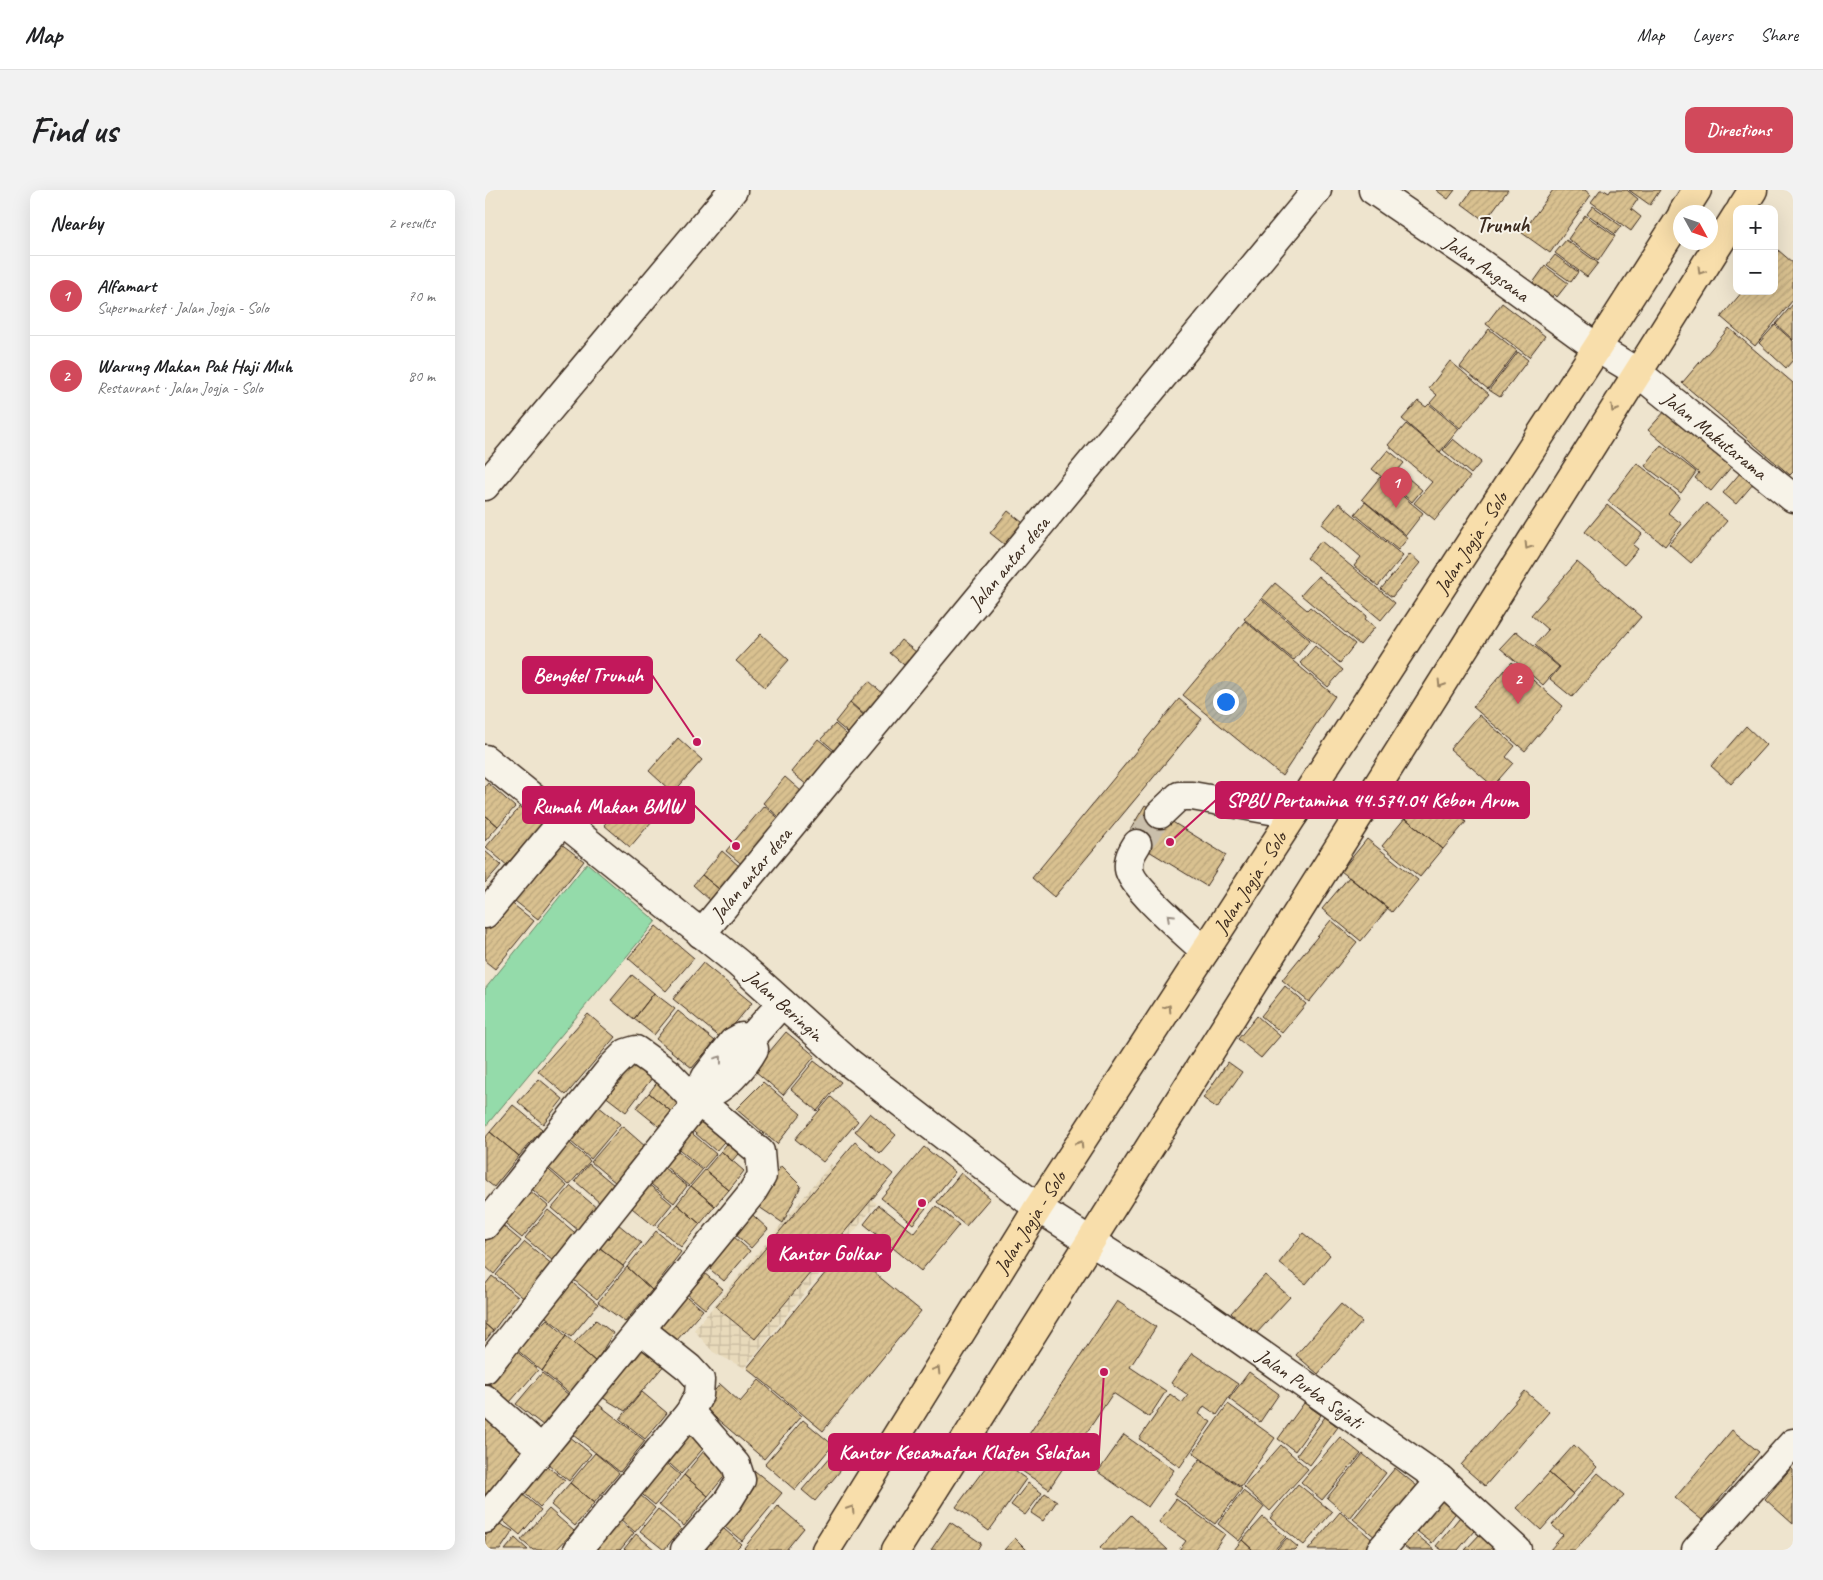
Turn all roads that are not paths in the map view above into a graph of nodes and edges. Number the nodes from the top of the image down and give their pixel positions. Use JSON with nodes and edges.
{"nodes":[{"id":1,"x":733,"y":190,"type":"edge"},
{"id":2,"x":1317,"y":190,"type":"edge"},
{"id":3,"x":1373,"y":190,"type":"edge"},
{"id":4,"x":1697,"y":190,"type":"edge"},
{"id":5,"x":1753,"y":190,"type":"edge"},
{"id":6,"x":1687,"y":205,"type":"edge"},
{"id":7,"x":1744,"y":205,"type":"edge"},
{"id":8,"x":1733,"y":221,"type":"edge"},
{"id":9,"x":1673,"y":229,"type":"edge"},
{"id":10,"x":1597,"y":348,"type":"junction"},
{"id":11,"x":1637,"y":372,"type":"junction"},
{"id":12,"x":485,"y":486,"type":"edge"},
{"id":13,"x":1793,"y":498,"type":"edge"},
{"id":14,"x":485,"y":759,"type":"edge"},
{"id":15,"x":1160,"y":814,"type":"tunnel mouth"},
{"id":16,"x":1294,"y":814,"type":"junction"},
{"id":17,"x":562,"y":822,"type":"junction"},
{"id":18,"x":1137,"y":844,"type":"tunnel mouth"},
{"id":19,"x":485,"y":914,"type":"edge"},
{"id":20,"x":701,"y":934,"type":"junction"},
{"id":21,"x":1205,"y":951,"type":"junction"},
{"id":22,"x":783,"y":1003,"type":"junction"},
{"id":23,"x":700,"y":1098,"type":"junction"},
{"id":24,"x":1038,"y":1208,"type":"junction"},
{"id":25,"x":485,"y":1225,"type":"edge"},
{"id":26,"x":1090,"y":1240,"type":"junction"},
{"id":27,"x":641,"y":1329,"type":"junction"},
{"id":28,"x":485,"y":1369,"type":"edge"},
{"id":29,"x":485,"y":1399,"type":"edge"},
{"id":30,"x":690,"y":1412,"type":"junction"},
{"id":31,"x":1793,"y":1443,"type":"edge"},
{"id":32,"x":541,"y":1449,"type":"junction"},
{"id":33,"x":1441,"y":1480,"type":"junction"},
{"id":34,"x":487,"y":1512,"type":"edge"},
{"id":35,"x":578,"y":1550,"type":"edge"},
{"id":36,"x":685,"y":1550,"type":"edge"},
{"id":37,"x":825,"y":1550,"type":"edge"},
{"id":38,"x":896,"y":1550,"type":"edge"},
{"id":39,"x":1381,"y":1550,"type":"edge"},
{"id":40,"x":1517,"y":1550,"type":"edge"},
{"id":41,"x":1696,"y":1550,"type":"edge"}],
"edges":[{"from":1,"to":12,"type":"street"},
{"from":2,"to":20,"type":"street","name":"Jalan antar desa"},
{"from":3,"to":10,"type":"street","name":"Jalan Angsana"},
{"from":4,"to":6,"type":"highway"},
{"from":5,"to":7,"type":"highway"},
{"from":8,"to":11,"type":"highway","one_way":true},
{"from":9,"to":10,"type":"highway","name":"Jalan Jogja - Solo"},
{"from":10,"to":11,"type":"street","name":"Jalan Angsana"},
{"from":10,"to":16,"type":"highway","name":"Jalan Jogja - Solo"},
{"from":11,"to":13,"type":"street","name":"Jalan Makutarama"},
{"from":11,"to":26,"type":"highway","one_way":true},
{"from":14,"to":17,"type":"street","name":"Jalan Beringin"},
{"from":15,"to":16,"type":"street"},
{"from":16,"to":21,"type":"highway","name":"Jalan Jogja - Solo"},
{"from":17,"to":19,"type":"street"},
{"from":17,"to":20,"type":"street","name":"Jalan Beringin"},
{"from":21,"to":18,"type":"street","one_way":true},
{"from":20,"to":22,"type":"street","name":"Jalan Beringin"},
{"from":24,"to":21,"type":"highway","name":"Jalan Jogja - Solo","one_way":true},
{"from":22,"to":23,"type":"street"},
{"from":22,"to":24,"type":"street","name":"Jalan Beringin"},
{"from":23,"to":25,"type":"street"},
{"from":23,"to":27,"type":"street"},
{"from":23,"to":28,"type":"street"},
{"from":24,"to":26,"type":"street","name":"Jalan Beringin"},
{"from":37,"to":24,"type":"highway","name":"Jalan Jogja - Solo","one_way":true},
{"from":26,"to":33,"type":"street","name":"Jalan Purba Sejati"},
{"from":26,"to":38,"type":"highway"},
{"from":27,"to":30,"type":"street"},
{"from":27,"to":32,"type":"street"},
{"from":29,"to":32,"type":"street"},
{"from":30,"to":35,"type":"street"},
{"from":30,"to":36,"type":"street"},
{"from":31,"to":41,"type":"street"},
{"from":32,"to":34,"type":"street"},
{"from":33,"to":39,"type":"street"},
{"from":33,"to":40,"type":"street","name":"Jalan Purba Sejati"}]}
